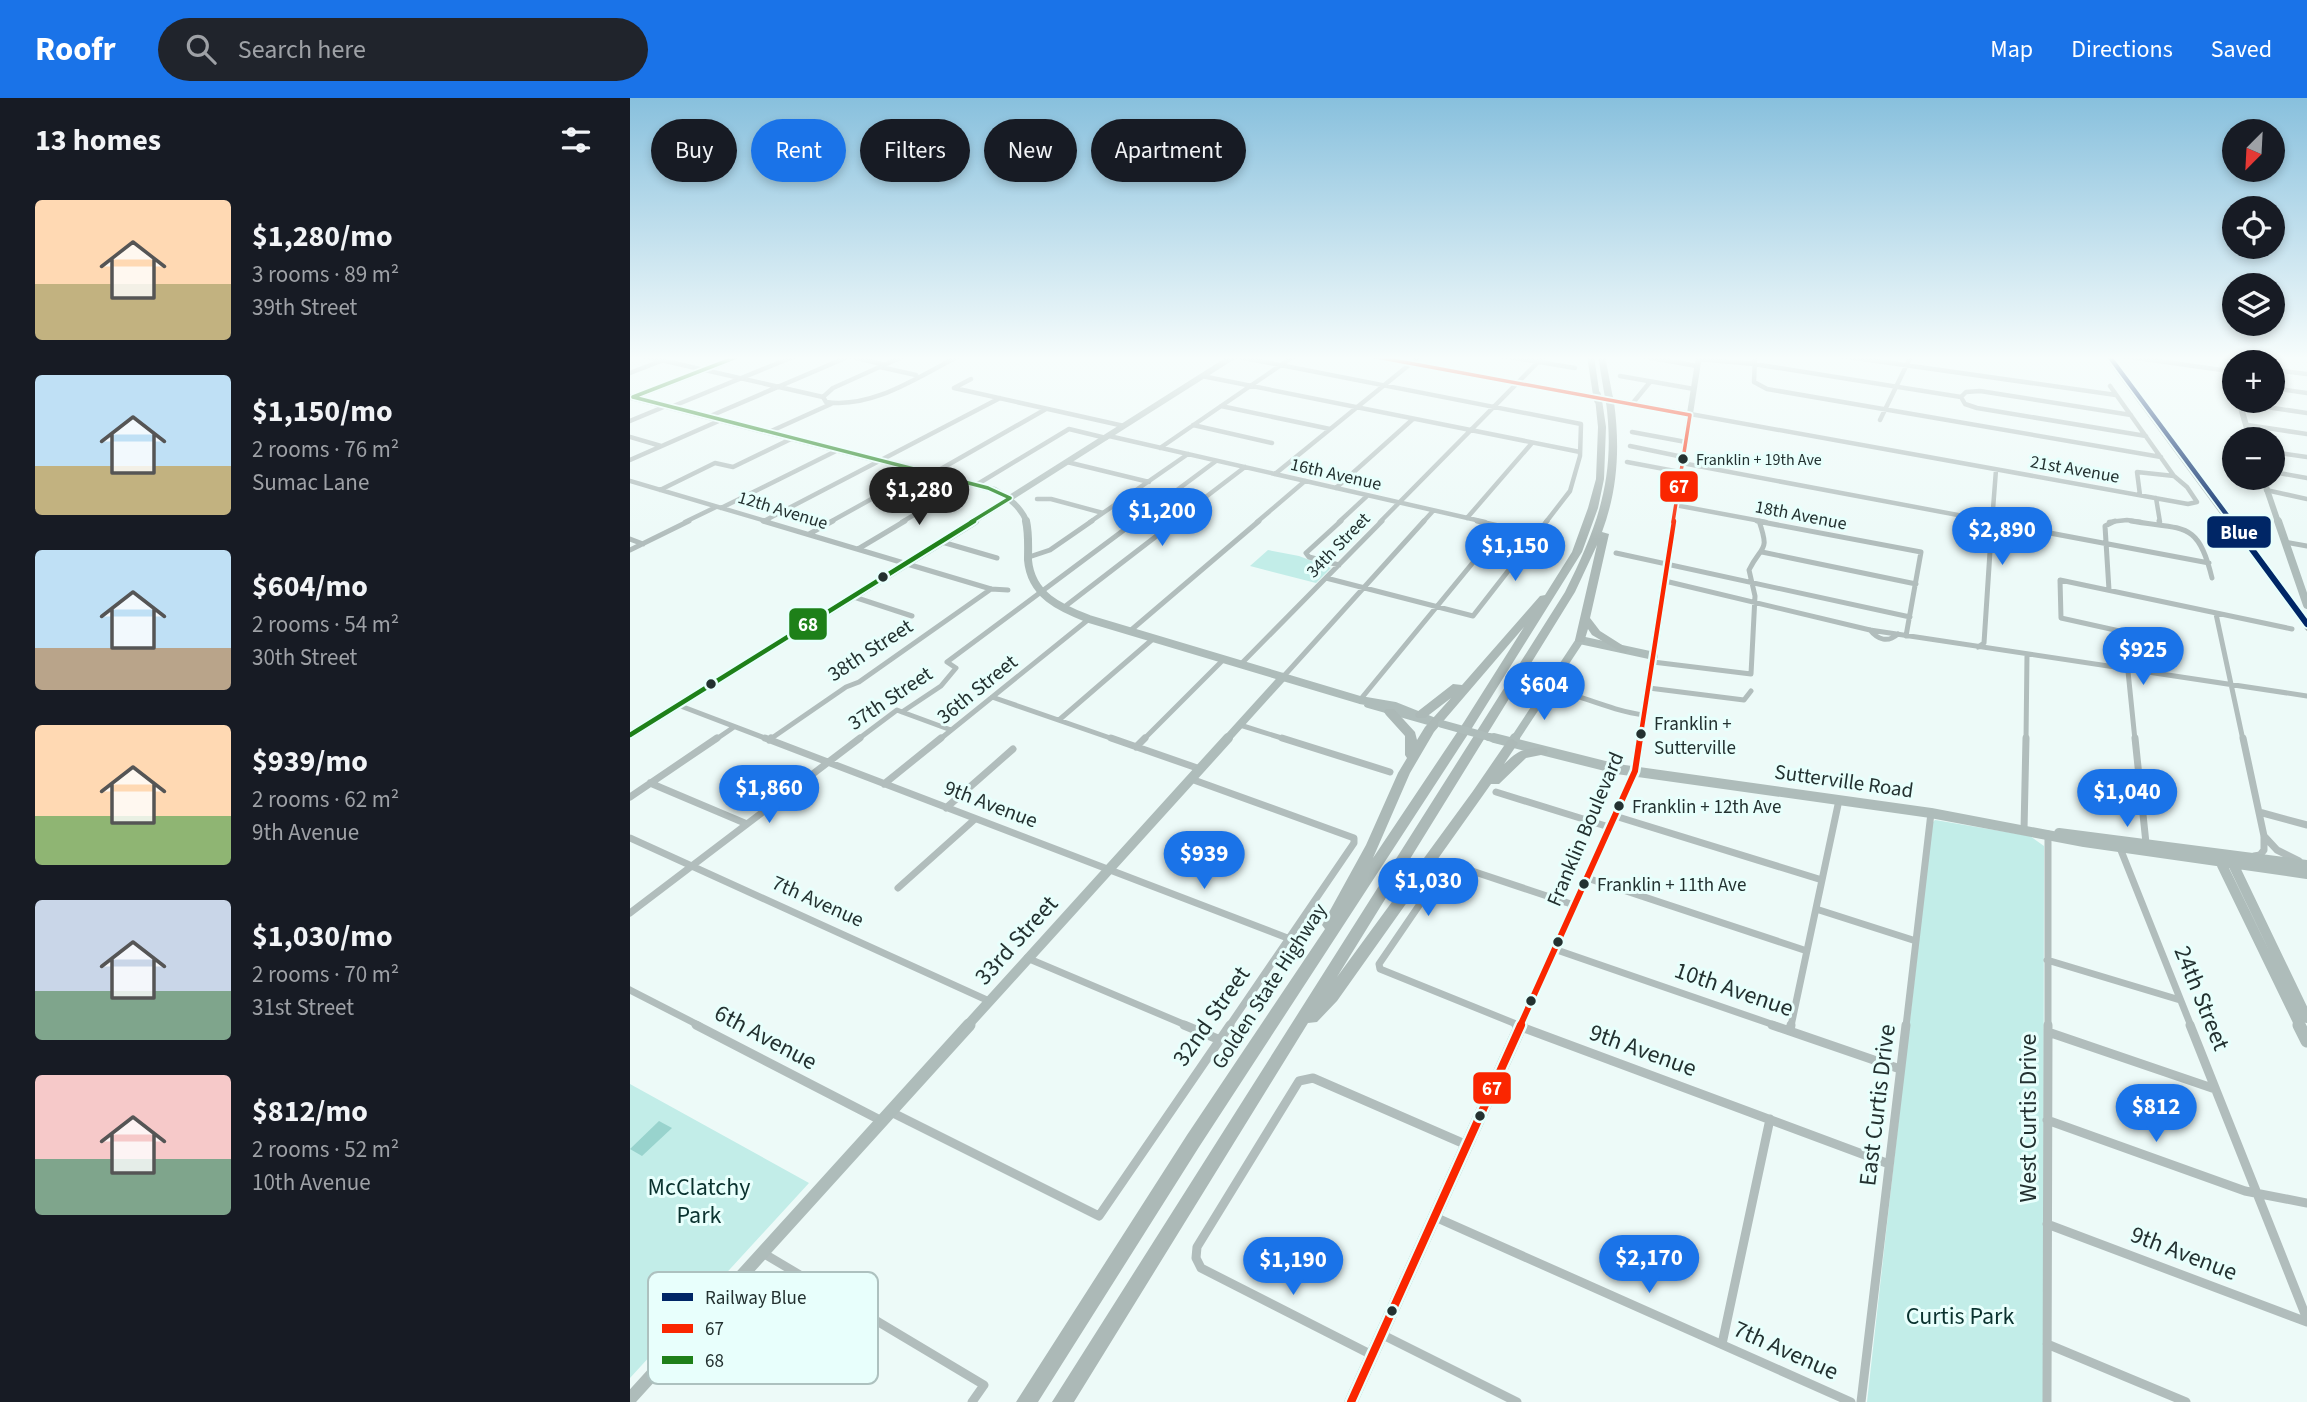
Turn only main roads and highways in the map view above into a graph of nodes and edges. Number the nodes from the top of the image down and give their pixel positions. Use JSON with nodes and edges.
{"nodes":[{"id":1,"x":707,"y":417,"type":"edge"},
{"id":2,"x":1138,"y":417,"type":"edge"},
{"id":3,"x":1603,"y":417,"type":"edge"},
{"id":4,"x":1607,"y":417,"type":"edge"},
{"id":5,"x":1690,"y":417,"type":"edge"},
{"id":6,"x":2266,"y":490,"type":"edge"},
{"id":7,"x":1010,"y":498,"type":"junction"},
{"id":8,"x":1021,"y":510,"type":"junction"},
{"id":9,"x":991,"y":511,"type":"junction"},
{"id":10,"x":1605,"y":515,"type":"junction"},
{"id":11,"x":1553,"y":592,"type":"junction"},
{"id":12,"x":2307,"y":605,"type":"edge"},
{"id":13,"x":1584,"y":617,"type":"junction"},
{"id":14,"x":1580,"y":640,"type":"junction"},
{"id":15,"x":1626,"y":650,"type":"junction"},
{"id":16,"x":1654,"y":659,"type":"junction"},
{"id":17,"x":1480,"y":670,"type":"junction"},
{"id":18,"x":1283,"y":677,"type":"junction"},
{"id":19,"x":1360,"y":700,"type":"junction"},
{"id":20,"x":1390,"y":712,"type":"junction"},
{"id":21,"x":1421,"y":715,"type":"junction"},
{"id":22,"x":1438,"y":723,"type":"junction"},
{"id":23,"x":630,"y":735,"type":"edge"},
{"id":24,"x":1507,"y":741,"type":"junction"},
{"id":25,"x":1542,"y":751,"type":"junction"},
{"id":26,"x":1410,"y":761,"type":"junction"},
{"id":27,"x":1635,"y":771,"type":"junction"},
{"id":28,"x":1478,"y":794,"type":"junction"},
{"id":29,"x":2048,"y":834,"type":"junction"},
{"id":30,"x":2163,"y":846,"type":"junction"},
{"id":31,"x":2120,"y":848,"type":"junction"},
{"id":32,"x":2225,"y":859,"type":"junction"},
{"id":33,"x":2307,"y":865,"type":"edge"},
{"id":34,"x":2307,"y":874,"type":"edge"},
{"id":35,"x":1291,"y":996,"type":"junction"},
{"id":36,"x":2307,"y":1018,"type":"edge"},
{"id":37,"x":1295,"y":1032,"type":"junction"},
{"id":38,"x":2307,"y":1041,"type":"edge"},
{"id":39,"x":745,"y":1272,"type":"edge"},
{"id":40,"x":648,"y":1379,"type":"edge"},
{"id":41,"x":630,"y":1399,"type":"edge"},
{"id":42,"x":1026,"y":1402,"type":"edge"},
{"id":43,"x":1062,"y":1402,"type":"edge"},
{"id":44,"x":1351,"y":1402,"type":"edge"}],
"edges":[{"from":1,"to":7,"type":"main road"},
{"from":2,"to":7,"type":"main road"},
{"from":3,"to":11,"type":"highway","name":"Golden State Highway"},
{"from":4,"to":10,"type":"highway","name":"Golden State Highway"},
{"from":5,"to":16,"type":"main road","name":"Franklin Boulevard"},
{"from":6,"to":12,"type":"main road"},
{"from":7,"to":8,"type":"main road"},
{"from":7,"to":9,"type":"main road"},
{"from":8,"to":9,"type":"main road"},
{"from":8,"to":18,"type":"main road"},
{"from":9,"to":23,"type":"main road"},
{"from":10,"to":13,"type":"highway"},
{"from":10,"to":37,"type":"highway","name":"Golden State Highway"},
{"from":11,"to":17,"type":"highway"},
{"from":11,"to":35,"type":"highway","name":"Golden State Highway"},
{"from":13,"to":14,"type":"highway"},
{"from":13,"to":15,"type":"highway"},
{"from":14,"to":15,"type":"main road"},
{"from":14,"to":24,"type":"main road"},
{"from":15,"to":16,"type":"main road"},
{"from":16,"to":27,"type":"main road","name":"Franklin Boulevard"},
{"from":17,"to":21,"type":"highway"},
{"from":17,"to":22,"type":"highway"},
{"from":18,"to":19,"type":"main road"},
{"from":18,"to":39,"type":"main road","name":"33rd Street"},
{"from":19,"to":20,"type":"main road"},
{"from":19,"to":21,"type":"main road"},
{"from":20,"to":22,"type":"main road"},
{"from":20,"to":26,"type":"highway"},
{"from":21,"to":22,"type":"main road"},
{"from":22,"to":24,"type":"main road","bridge":true},
{"from":22,"to":26,"type":"highway"},
{"from":24,"to":25,"type":"main road"},
{"from":24,"to":28,"type":"highway"},
{"from":25,"to":27,"type":"main road"},
{"from":25,"to":28,"type":"highway"},
{"from":26,"to":35,"type":"highway"},
{"from":27,"to":29,"type":"main road","name":"Sutterville Road"},
{"from":27,"to":44,"type":"main road","name":"Franklin Boulevard"},
{"from":28,"to":37,"type":"highway"},
{"from":29,"to":30,"type":"main road","name":"Sutterville Road"},
{"from":29,"to":31,"type":"main road","name":"Sutterville Road"},
{"from":30,"to":31,"type":"main road"},
{"from":30,"to":32,"type":"main road","name":"Sutterville Road"},
{"from":31,"to":32,"type":"main road","name":"Sutterville Road"},
{"from":32,"to":33,"type":"main road","name":"Sutterville Road"},
{"from":32,"to":34,"type":"main road","name":"Sutterville Road"},
{"from":32,"to":36,"type":"main road"},
{"from":32,"to":38,"type":"main road"},
{"from":35,"to":42,"type":"highway","name":"Golden State Highway"},
{"from":37,"to":43,"type":"highway","name":"Golden State Highway"},
{"from":40,"to":41,"type":"main road","name":"33rd Street"}]}
